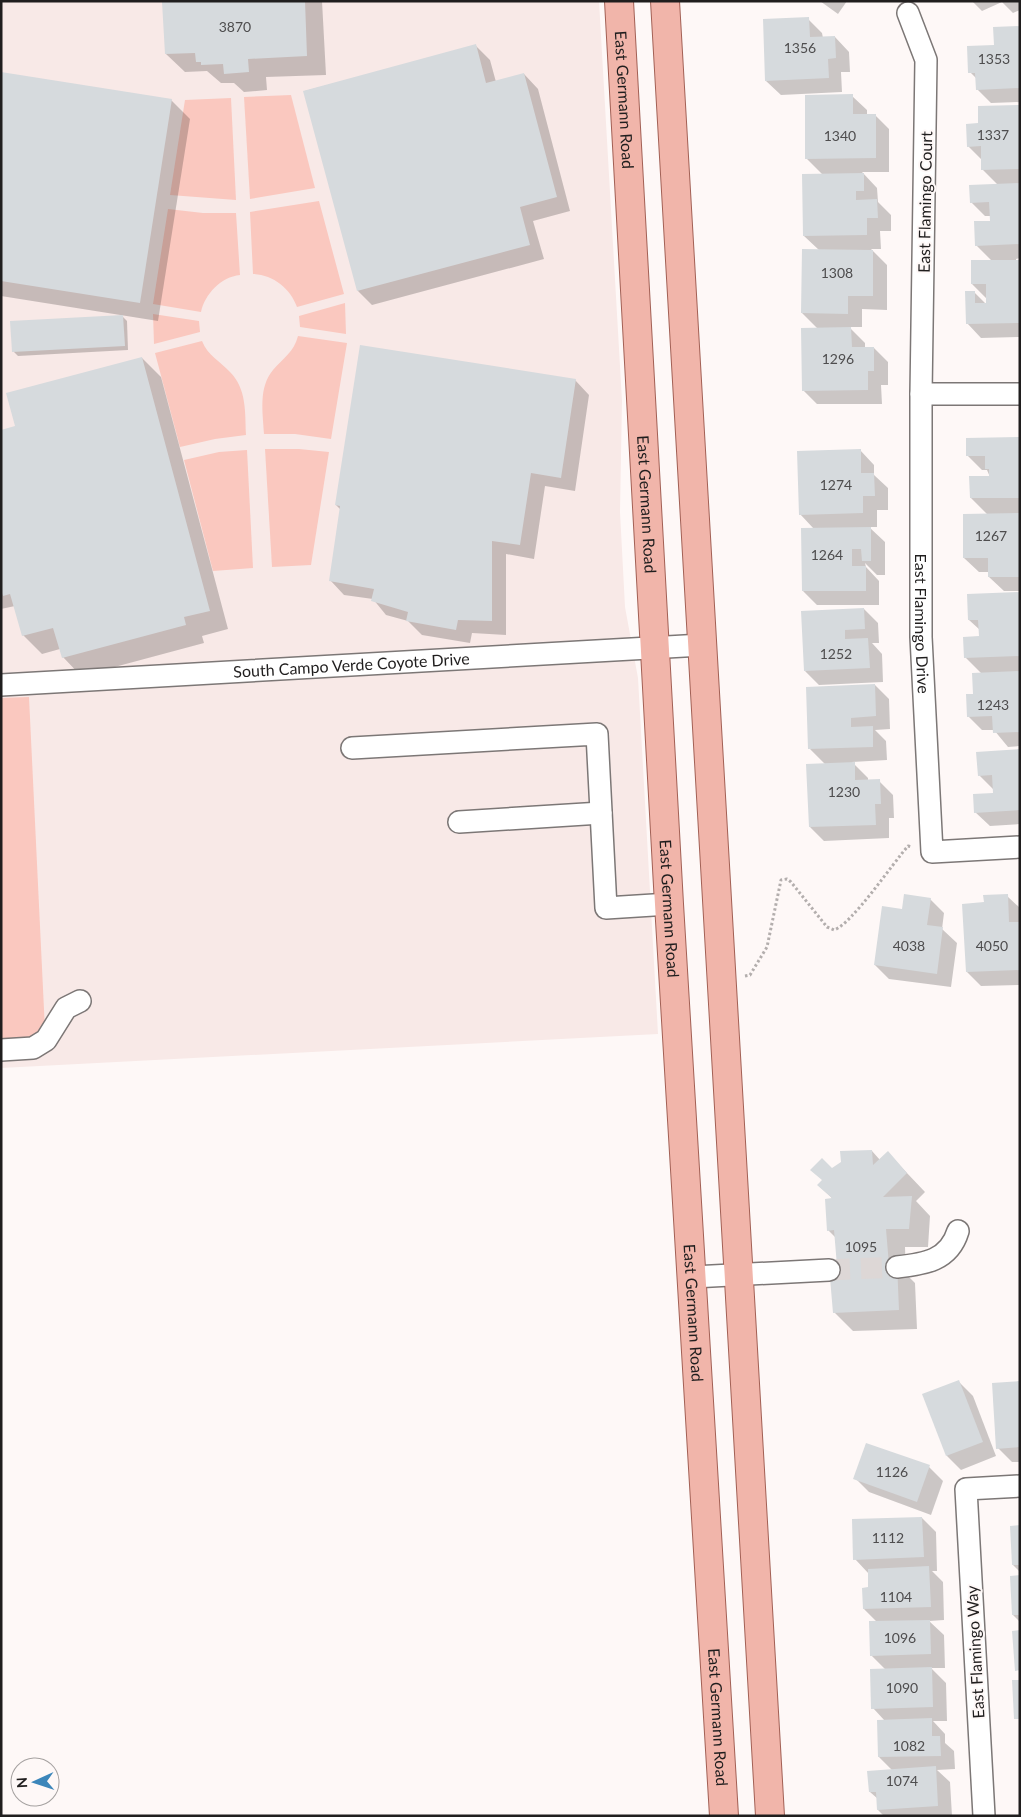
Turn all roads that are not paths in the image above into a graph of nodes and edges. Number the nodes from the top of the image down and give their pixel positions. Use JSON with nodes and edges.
{"nodes":[{"id":1,"x":619,"y":1,"type":"edge"},
{"id":2,"x":665,"y":1,"type":"edge"},
{"id":3,"x":908,"y":13,"type":"dead end"},
{"id":4,"x":921,"y":394,"type":"junction"},
{"id":5,"x":1020,"y":394,"type":"edge"},
{"id":6,"x":702,"y":645,"type":"junction"},
{"id":7,"x":656,"y":648,"type":"junction"},
{"id":8,"x":1,"y":685,"type":"edge"},
{"id":9,"x":352,"y":748,"type":"dead end"},
{"id":10,"x":601,"y":813,"type":"junction"},
{"id":11,"x":458,"y":822,"type":"dead end"},
{"id":12,"x":1020,"y":847,"type":"edge"},
{"id":13,"x":669,"y":904,"type":"junction"},
{"id":14,"x":80,"y":1001,"type":"dead end"},
{"id":15,"x":1,"y":1050,"type":"edge"},
{"id":16,"x":958,"y":1231,"type":"dead end"},
{"id":17,"x":897,"y":1266,"type":"tunnel mouth"},
{"id":18,"x":829,"y":1270,"type":"tunnel mouth"},
{"id":19,"x":737,"y":1274,"type":"junction"},
{"id":20,"x":693,"y":1277,"type":"junction"},
{"id":21,"x":1020,"y":1486,"type":"edge"},
{"id":22,"x":724,"y":1816,"type":"edge"},
{"id":23,"x":770,"y":1816,"type":"edge"},
{"id":24,"x":984,"y":1816,"type":"edge"}],
"edges":[{"from":1,"to":7,"type":"main road","name":"East Germann Road"},
{"from":2,"to":6,"type":"main road"},
{"from":3,"to":4,"type":"street","name":"East Flamingo Court"},
{"from":4,"to":5,"type":"street"},
{"from":4,"to":12,"type":"street","name":"East Flamingo Drive"},
{"from":6,"to":7,"type":"street","name":"South Campo Verde Coyote Drive"},
{"from":6,"to":19,"type":"main road"},
{"from":7,"to":8,"type":"street","name":"South Campo Verde Coyote Drive"},
{"from":7,"to":13,"type":"main road","name":"East Germann Road"},
{"from":9,"to":10,"type":"street"},
{"from":10,"to":11,"type":"street"},
{"from":10,"to":13,"type":"street"},
{"from":13,"to":20,"type":"main road","name":"East Germann Road"},
{"from":14,"to":15,"type":"street"},
{"from":16,"to":17,"type":"street"},
{"from":18,"to":19,"type":"street"},
{"from":19,"to":20,"type":"street"},
{"from":19,"to":23,"type":"main road"},
{"from":20,"to":22,"type":"main road","name":"East Germann Road"},
{"from":21,"to":24,"type":"street","name":"East Flamingo Way"}]}
